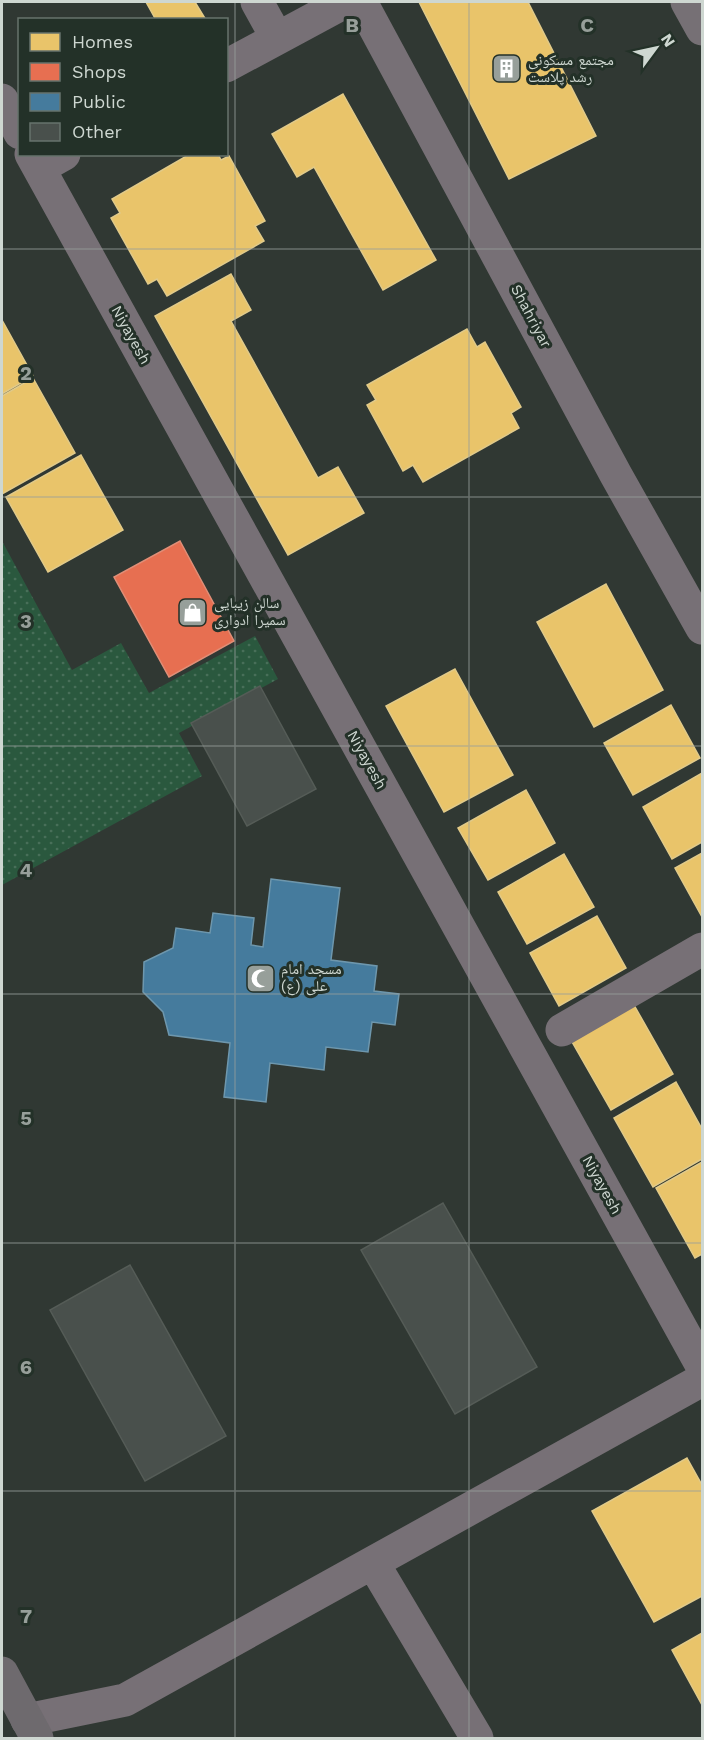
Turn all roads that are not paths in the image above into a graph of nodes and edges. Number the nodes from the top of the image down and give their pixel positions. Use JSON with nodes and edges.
{"nodes":[{"id":1,"x":257,"y":2,"type":"edge"},
{"id":2,"x":345,"y":2,"type":"edge"},
{"id":3,"x":362,"y":2,"type":"edge"},
{"id":4,"x":687,"y":2,"type":"edge"},
{"id":5,"x":702,"y":29,"type":"edge"},
{"id":6,"x":277,"y":38,"type":"junction"},
{"id":7,"x":228,"y":65,"type":"edge"},
{"id":8,"x":2,"y":100,"type":"edge"},
{"id":9,"x":18,"y":129,"type":"edge"},
{"id":10,"x":45,"y":159,"type":"edge"},
{"id":11,"x":702,"y":628,"type":"edge"},
{"id":12,"x":702,"y":949,"type":"edge"},
{"id":13,"x":562,"y":1030,"type":"dead end"},
{"id":14,"x":702,"y":1366,"type":"edge"},
{"id":15,"x":702,"y":1380,"type":"edge"},
{"id":16,"x":373,"y":1563,"type":"junction"},
{"id":17,"x":2,"y":1673,"type":"edge"},
{"id":18,"x":32,"y":1729,"type":"edge"},
{"id":19,"x":477,"y":1738,"type":"edge"}],
"edges":[{"from":1,"to":6,"type":"street"},
{"from":2,"to":6,"type":"street"},
{"from":3,"to":11,"type":"street","name":"Shahriyar"},
{"from":4,"to":5,"type":"main road"},
{"from":6,"to":7,"type":"street"},
{"from":8,"to":9,"type":"street"},
{"from":10,"to":14,"type":"street","name":"Niyayesh"},
{"from":12,"to":13,"type":"street"},
{"from":15,"to":16,"type":"street"},
{"from":16,"to":18,"type":"street"},
{"from":16,"to":19,"type":"street"},
{"from":17,"to":18,"type":"street"}]}
